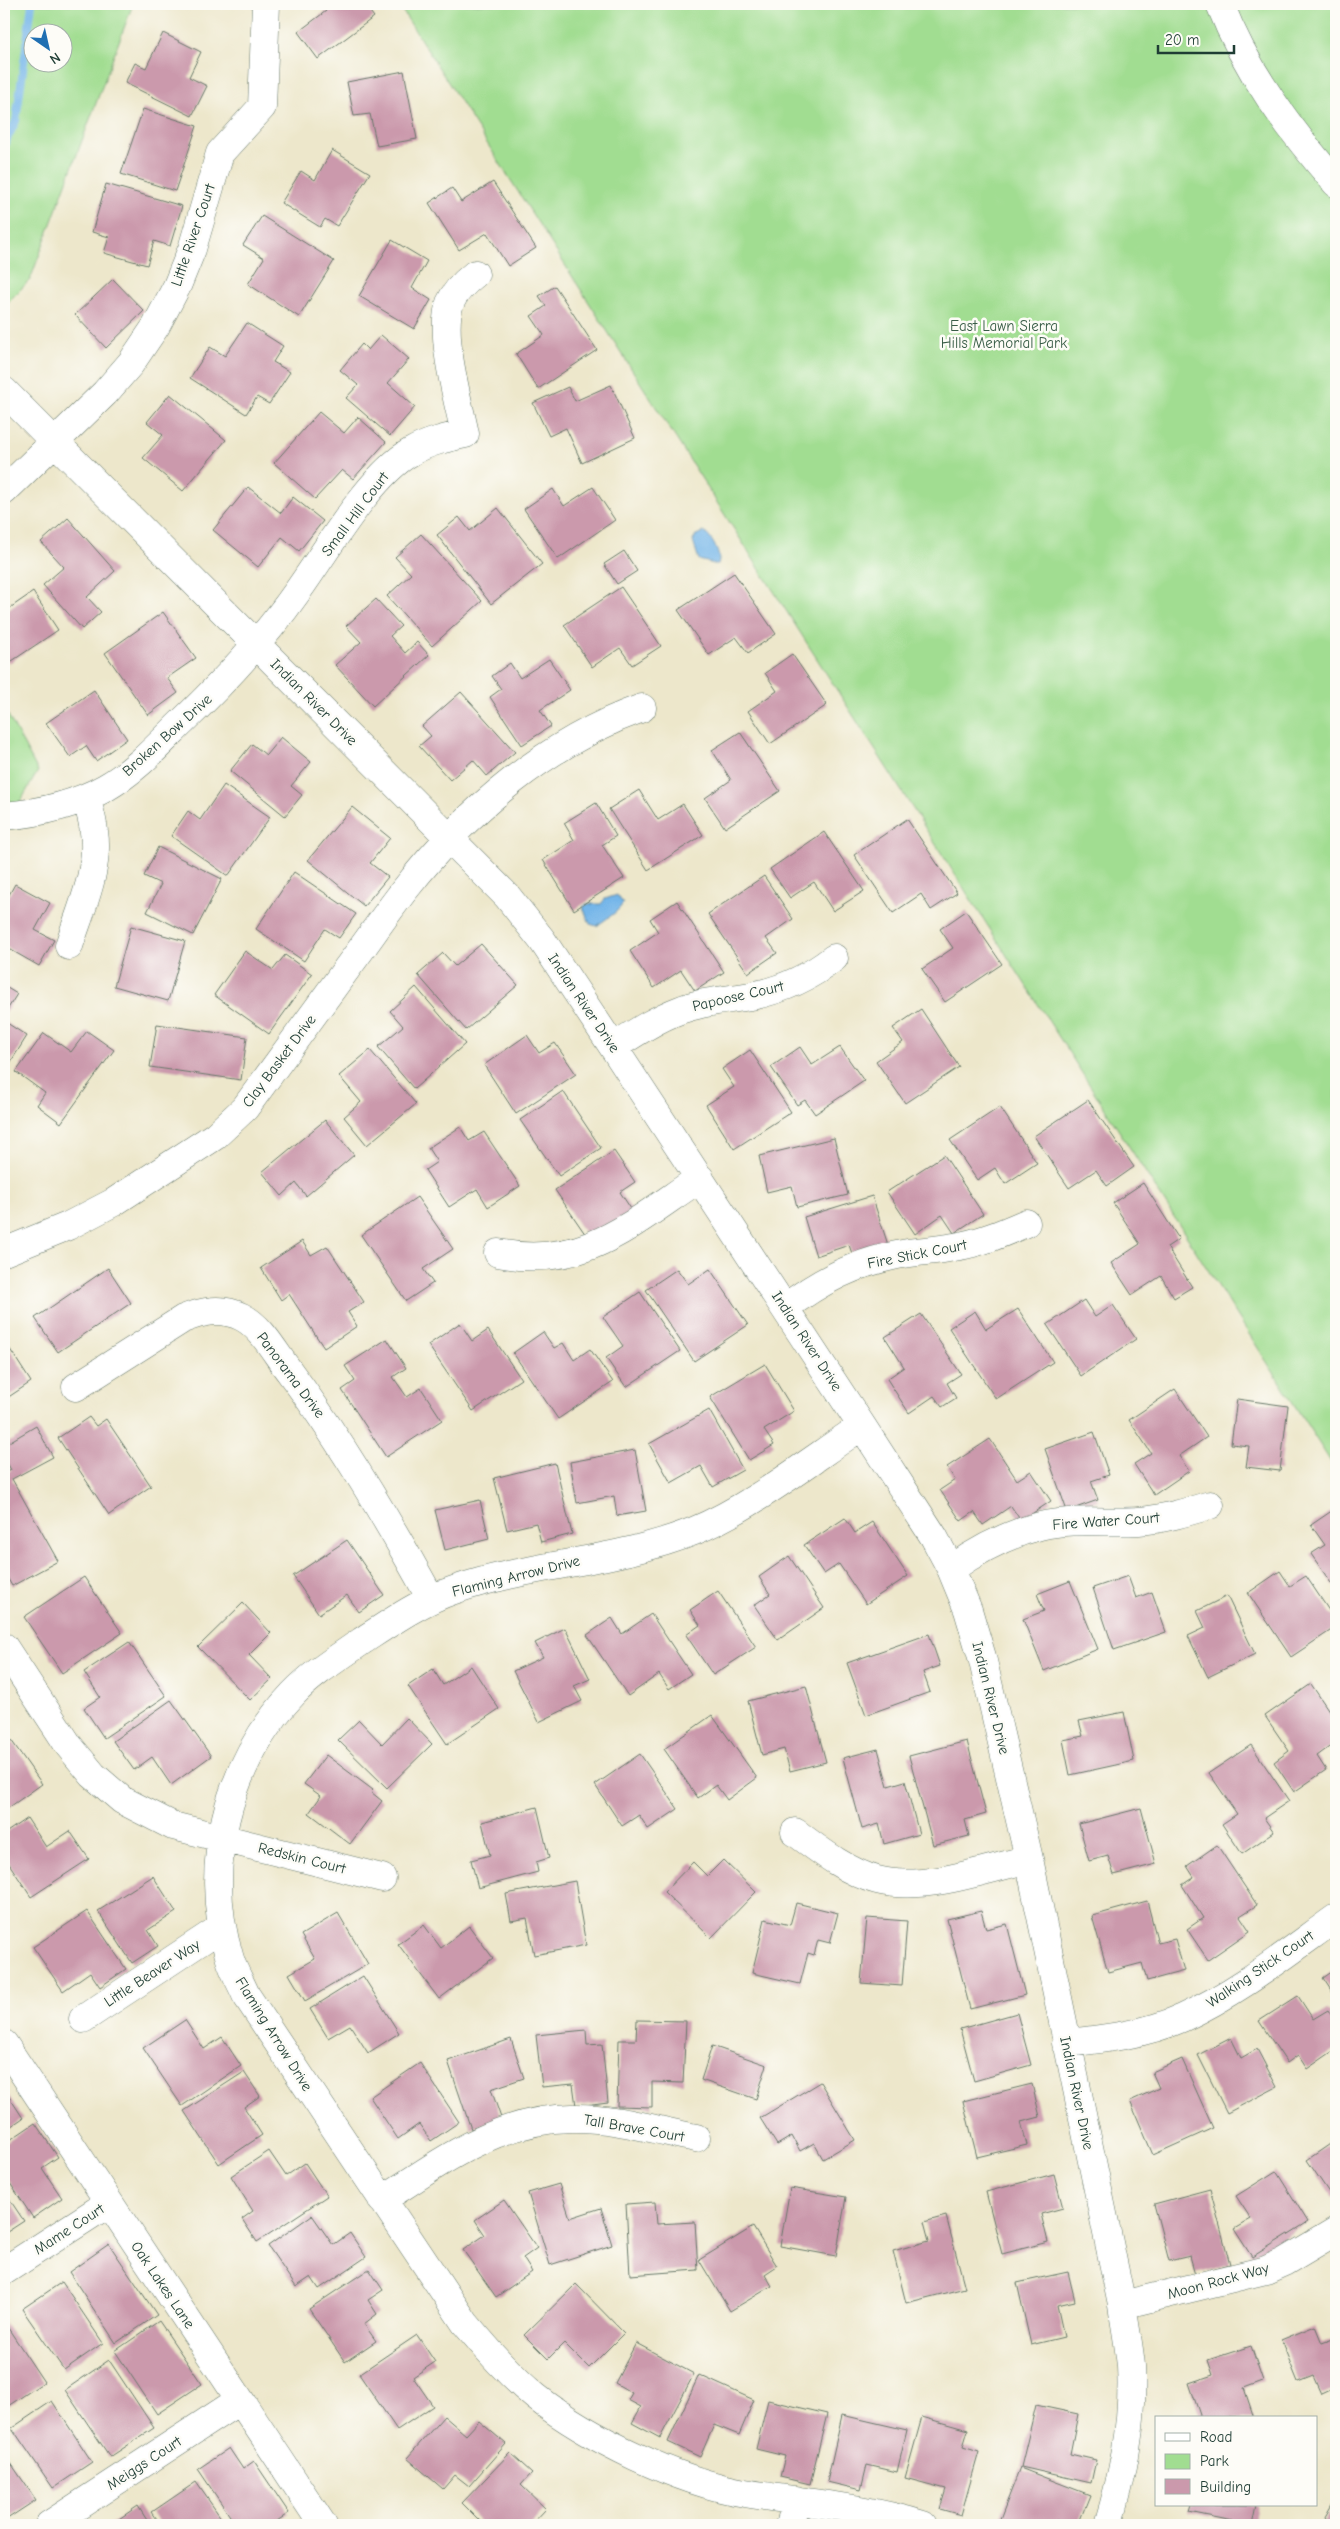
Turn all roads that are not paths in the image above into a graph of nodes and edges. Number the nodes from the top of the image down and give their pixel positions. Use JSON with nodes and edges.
{"nodes":[{"id":1,"x":266,"y":4,"type":"edge"},
{"id":2,"x":1220,"y":4,"type":"edge"},
{"id":3,"x":1336,"y":183,"type":"edge"},
{"id":4,"x":475,"y":274,"type":"dead end"},
{"id":5,"x":4,"y":391,"type":"edge"},
{"id":6,"x":55,"y":442,"type":"junction"},
{"id":7,"x":4,"y":491,"type":"edge"},
{"id":8,"x":257,"y":645,"type":"junction"},
{"id":9,"x":642,"y":708,"type":"dead end"},
{"id":10,"x":86,"y":797,"type":"junction"},
{"id":11,"x":4,"y":816,"type":"edge"},
{"id":12,"x":450,"y":838,"type":"junction"},
{"id":13,"x":69,"y":946,"type":"dead end"},
{"id":14,"x":834,"y":958,"type":"dead end"},
{"id":15,"x":614,"y":1047,"type":"junction"},
{"id":16,"x":700,"y":1178,"type":"junction"},
{"id":17,"x":1026,"y":1223,"type":"dead end"},
{"id":18,"x":4,"y":1252,"type":"edge"},
{"id":19,"x":498,"y":1253,"type":"dead end"},
{"id":20,"x":785,"y":1308,"type":"junction"},
{"id":21,"x":76,"y":1387,"type":"dead end"},
{"id":22,"x":862,"y":1426,"type":"junction"},
{"id":23,"x":1210,"y":1505,"type":"dead end"},
{"id":24,"x":951,"y":1569,"type":"junction"},
{"id":25,"x":431,"y":1600,"type":"junction"},
{"id":26,"x":4,"y":1647,"type":"edge"},
{"id":27,"x":795,"y":1832,"type":"dead end"},
{"id":28,"x":221,"y":1838,"type":"junction"},
{"id":29,"x":1029,"y":1859,"type":"junction"},
{"id":30,"x":382,"y":1878,"type":"dead end"},
{"id":31,"x":1336,"y":1918,"type":"edge"},
{"id":32,"x":222,"y":1928,"type":"junction"},
{"id":33,"x":83,"y":2019,"type":"dead end"},
{"id":34,"x":4,"y":2044,"type":"edge"},
{"id":35,"x":1066,"y":2044,"type":"junction"},
{"id":36,"x":696,"y":2138,"type":"dead end"},
{"id":37,"x":382,"y":2200,"type":"junction"},
{"id":38,"x":108,"y":2202,"type":"junction"},
{"id":39,"x":1336,"y":2230,"type":"edge"},
{"id":40,"x":4,"y":2271,"type":"edge"},
{"id":41,"x":1122,"y":2305,"type":"junction"},
{"id":42,"x":240,"y":2400,"type":"junction"},
{"id":43,"x":792,"y":2513,"type":"edge"},
{"id":44,"x":49,"y":2525,"type":"edge"},
{"id":45,"x":323,"y":2525,"type":"edge"},
{"id":46,"x":924,"y":2525,"type":"edge"},
{"id":47,"x":1108,"y":2525,"type":"edge"}],
"edges":[{"from":1,"to":6,"type":"street","name":"Little River Court"},
{"from":2,"to":3,"type":"street"},
{"from":4,"to":8,"type":"street","name":"Small Hill Court"},
{"from":5,"to":6,"type":"street","name":"Indian River Drive"},
{"from":6,"to":7,"type":"street","name":"Little River Court"},
{"from":6,"to":8,"type":"street","name":"Indian River Drive"},
{"from":8,"to":10,"type":"street","name":"Broken Bow Drive"},
{"from":8,"to":12,"type":"street","name":"Indian River Drive"},
{"from":9,"to":12,"type":"street","name":"Clay Basket Drive"},
{"from":10,"to":11,"type":"street","name":"Broken Bow Drive"},
{"from":10,"to":13,"type":"street"},
{"from":12,"to":15,"type":"street","name":"Indian River Drive"},
{"from":12,"to":18,"type":"street","name":"Clay Basket Drive"},
{"from":14,"to":15,"type":"street","name":"Papoose Court"},
{"from":15,"to":16,"type":"street","name":"Indian River Drive"},
{"from":16,"to":19,"type":"street"},
{"from":16,"to":20,"type":"street","name":"Indian River Drive"},
{"from":17,"to":20,"type":"street","name":"Fire Stick Court"},
{"from":20,"to":22,"type":"street","name":"Indian River Drive"},
{"from":21,"to":25,"type":"street","name":"Panorama Drive"},
{"from":22,"to":24,"type":"street","name":"Indian River Drive"},
{"from":22,"to":25,"type":"street","name":"Flaming Arrow Drive"},
{"from":23,"to":24,"type":"street","name":"Fire Water Court"},
{"from":24,"to":29,"type":"street","name":"Indian River Drive"},
{"from":25,"to":28,"type":"street","name":"Flaming Arrow Drive"},
{"from":26,"to":28,"type":"street","name":"Redskin Court"},
{"from":27,"to":29,"type":"street"},
{"from":28,"to":30,"type":"street","name":"Redskin Court"},
{"from":28,"to":32,"type":"street","name":"Flaming Arrow Drive"},
{"from":29,"to":35,"type":"street","name":"Indian River Drive"},
{"from":31,"to":35,"type":"street","name":"Walking Stick Court"},
{"from":32,"to":33,"type":"street","name":"Little Beaver Way"},
{"from":32,"to":37,"type":"street","name":"Flaming Arrow Drive"},
{"from":34,"to":38,"type":"street","name":"Oak Lakes Lane"},
{"from":35,"to":41,"type":"street","name":"Indian River Drive"},
{"from":36,"to":37,"type":"street","name":"Tall Brave Court"},
{"from":37,"to":43,"type":"street","name":"Flaming Arrow Drive"},
{"from":38,"to":40,"type":"street","name":"Mame Court"},
{"from":38,"to":42,"type":"street","name":"Oak Lakes Lane"},
{"from":39,"to":41,"type":"street","name":"Moon Rock Way"},
{"from":41,"to":47,"type":"street","name":"Indian River Drive"},
{"from":42,"to":44,"type":"street","name":"Meiggs Court"},
{"from":42,"to":45,"type":"street","name":"Oak Lakes Lane"},
{"from":43,"to":46,"type":"street","name":"Flaming Arrow Drive"}]}
